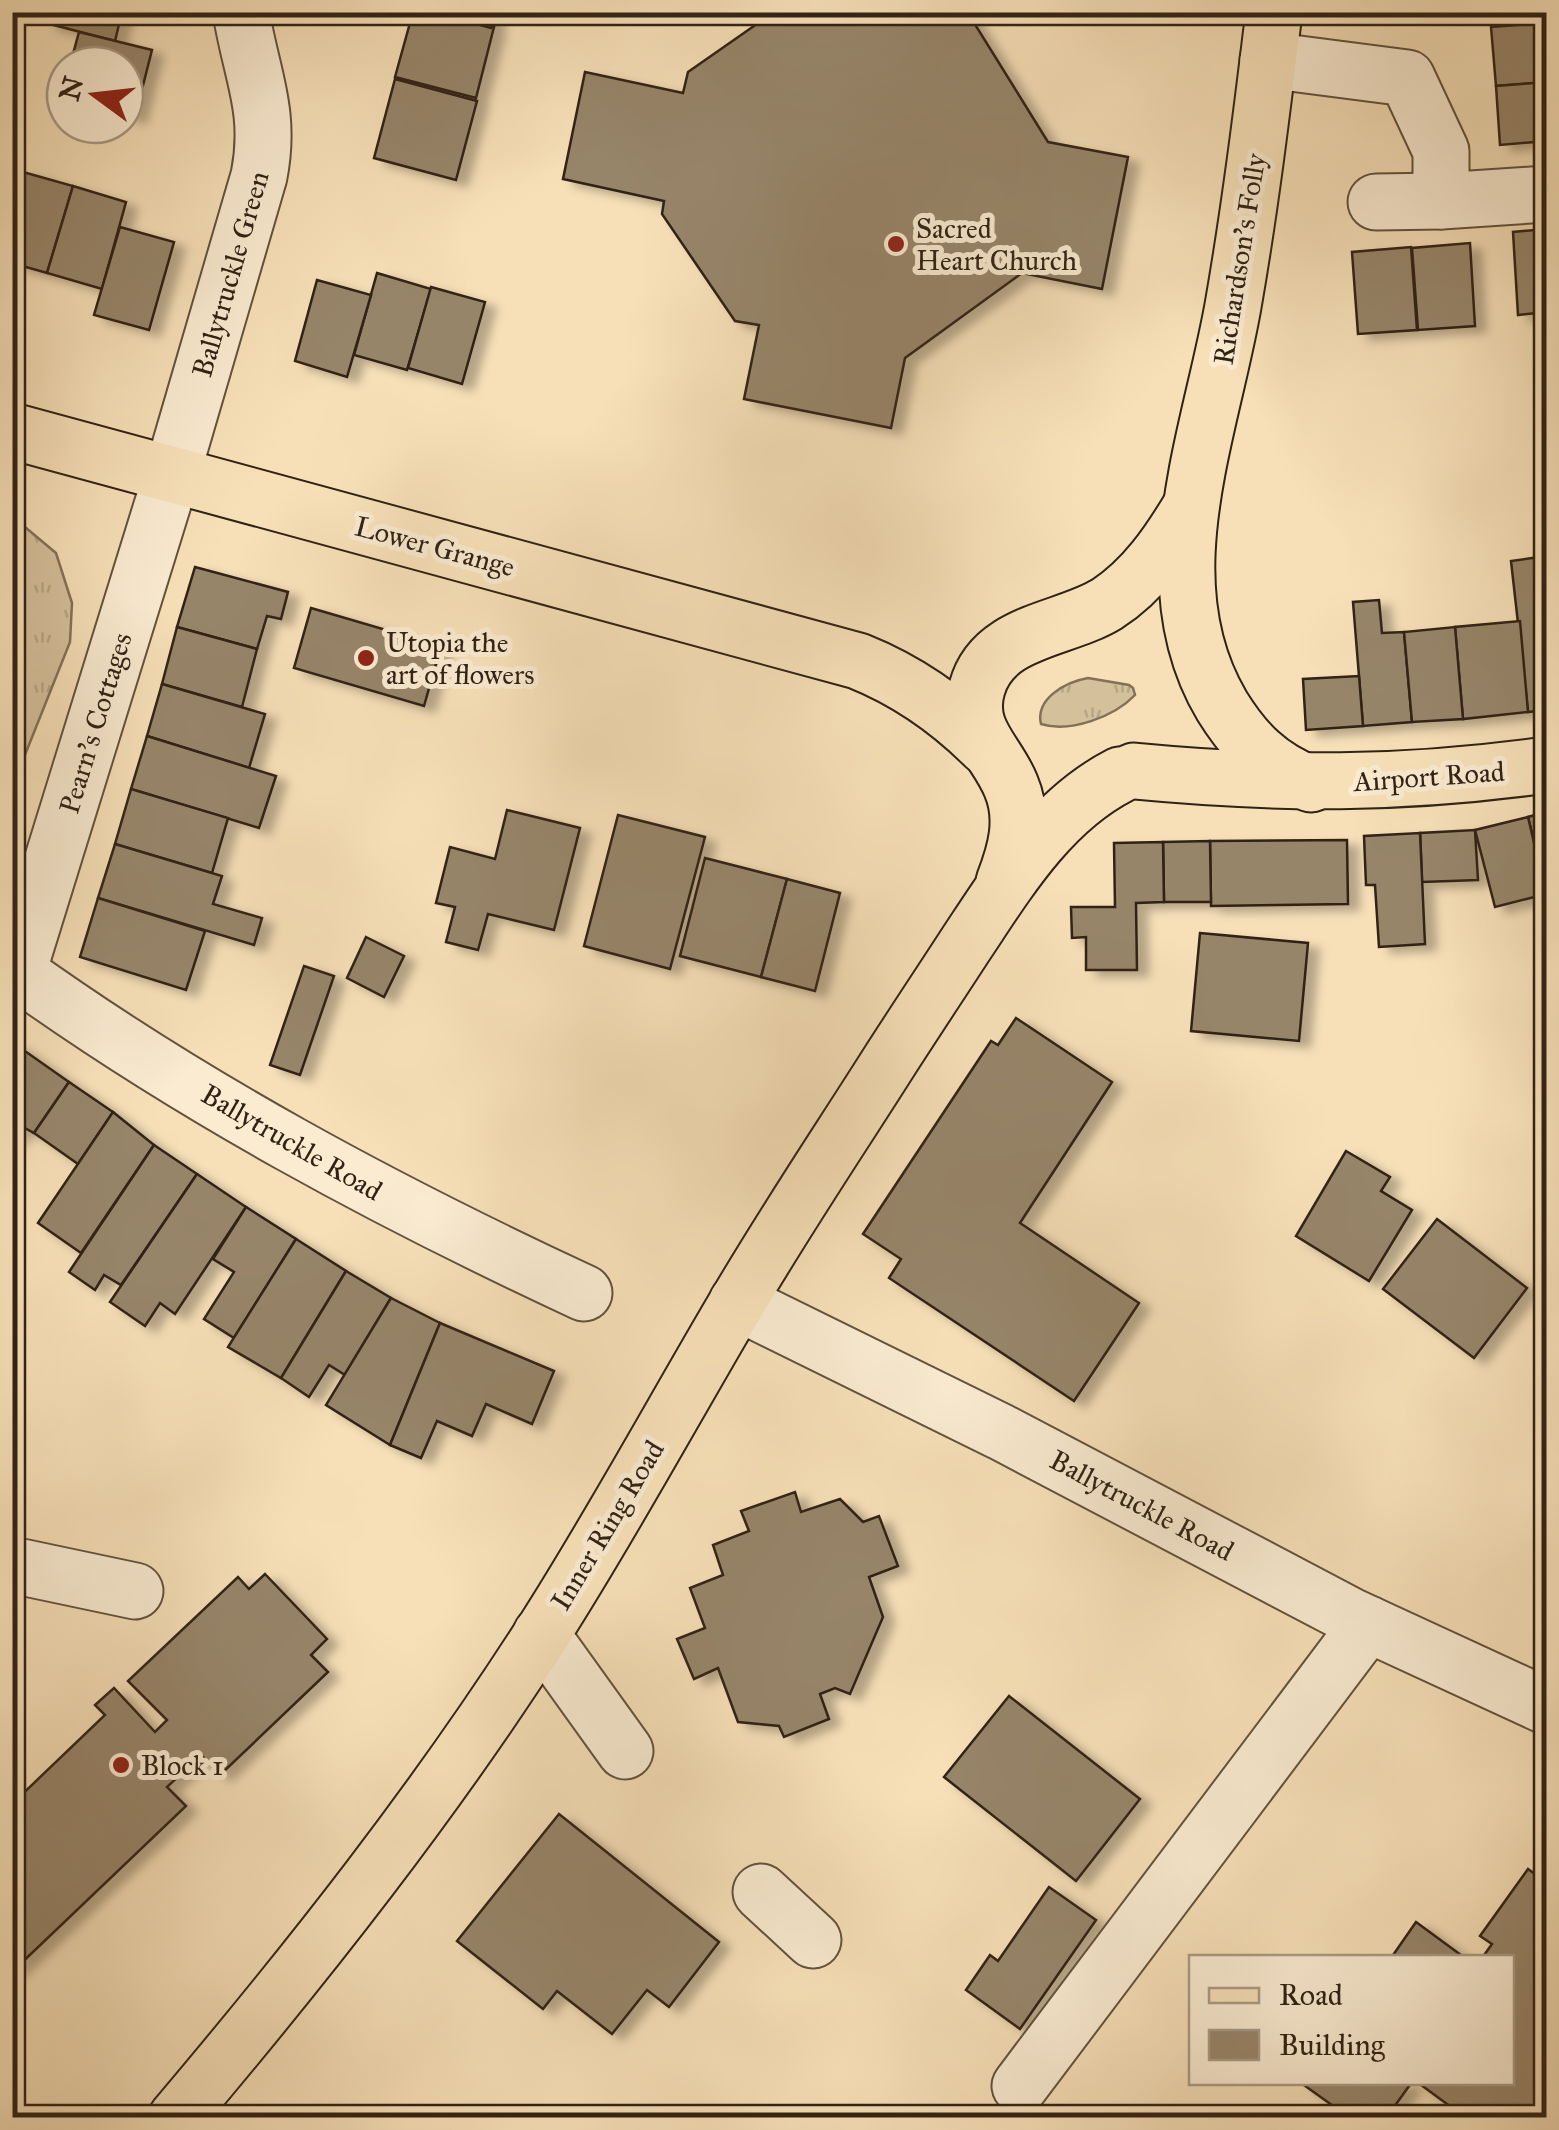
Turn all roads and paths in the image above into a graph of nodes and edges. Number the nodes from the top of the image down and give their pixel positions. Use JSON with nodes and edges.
{"nodes":[{"id":1,"x":241,"y":12,"type":"edge"},
{"id":2,"x":1272,"y":36,"type":"edge"},
{"id":3,"x":1546,"y":194,"type":"edge"},
{"id":4,"x":1441,"y":201,"type":"junction"},
{"id":5,"x":1376,"y":202,"type":"dead end"},
{"id":6,"x":12,"y":431,"type":"edge"},
{"id":7,"x":172,"y":474,"type":"junction"},
{"id":8,"x":1192,"y":503,"type":"junction"},
{"id":9,"x":1065,"y":624,"type":"junction"},
{"id":10,"x":1010,"y":644,"type":"junction"},
{"id":11,"x":858,"y":662,"type":"junction"},
{"id":12,"x":1201,"y":666,"type":"junction"},
{"id":13,"x":990,"y":752,"type":"junction"},
{"id":14,"x":1546,"y":766,"type":"edge"},
{"id":15,"x":1126,"y":773,"type":"junction"},
{"id":16,"x":1311,"y":784,"type":"junction"},
{"id":17,"x":993,"y":903,"type":"junction"},
{"id":18,"x":16,"y":970,"type":"edge"},
{"id":19,"x":584,"y":1294,"type":"dead end"},
{"id":20,"x":737,"y":1302,"type":"junction"},
{"id":21,"x":13,"y":1565,"type":"edge"},
{"id":22,"x":135,"y":1591,"type":"dead end"},
{"id":23,"x":1368,"y":1624,"type":"junction"},
{"id":24,"x":541,"y":1634,"type":"junction"},
{"id":25,"x":1546,"y":1706,"type":"edge"},
{"id":26,"x":624,"y":1751,"type":"dead end"},
{"id":27,"x":761,"y":1892,"type":"dead end"},
{"id":28,"x":813,"y":1940,"type":"dead end"},
{"id":29,"x":1020,"y":2086,"type":"dead end"},
{"id":30,"x":190,"y":2112,"type":"edge"}],
"edges":[{"from":1,"to":7,"type":"street","name":"Ballytruckle Green"},
{"from":2,"to":4,"type":"street"},
{"from":2,"to":8,"type":"main road","name":"Richardson's Folly"},
{"from":3,"to":4,"type":"street"},
{"from":4,"to":5,"type":"street"},
{"from":6,"to":7,"type":"main road","name":"Lower Grange"},
{"from":7,"to":11,"type":"main road","name":"Lower Grange"},
{"from":7,"to":18,"type":"street","name":"Pearn's Cottages"},
{"from":8,"to":9,"type":"main road"},
{"from":8,"to":12,"type":"main road"},
{"from":9,"to":10,"type":"main road"},
{"from":9,"to":12,"type":"main road"},
{"from":10,"to":11,"type":"main road"},
{"from":10,"to":13,"type":"main road"},
{"from":11,"to":13,"type":"main road"},
{"from":12,"to":15,"type":"main road"},
{"from":12,"to":16,"type":"main road"},
{"from":13,"to":15,"type":"main road"},
{"from":13,"to":17,"type":"main road"},
{"from":14,"to":16,"type":"main road","name":"Airport Road"},
{"from":15,"to":16,"type":"main road","name":"Airport Road"},
{"from":15,"to":17,"type":"main road"},
{"from":17,"to":20,"type":"main road","name":"Inner Ring Road"},
{"from":18,"to":19,"type":"street","name":"Ballytruckle Road"},
{"from":20,"to":23,"type":"street","name":"Ballytruckle Road"},
{"from":20,"to":24,"type":"main road","name":"Inner Ring Road"},
{"from":21,"to":22,"type":"street"},
{"from":23,"to":25,"type":"street","name":"Ballytruckle Road"},
{"from":23,"to":29,"type":"street"},
{"from":24,"to":26,"type":"street"},
{"from":24,"to":30,"type":"main road","name":"Inner Ring Road"},
{"from":27,"to":28,"type":"street"}]}
